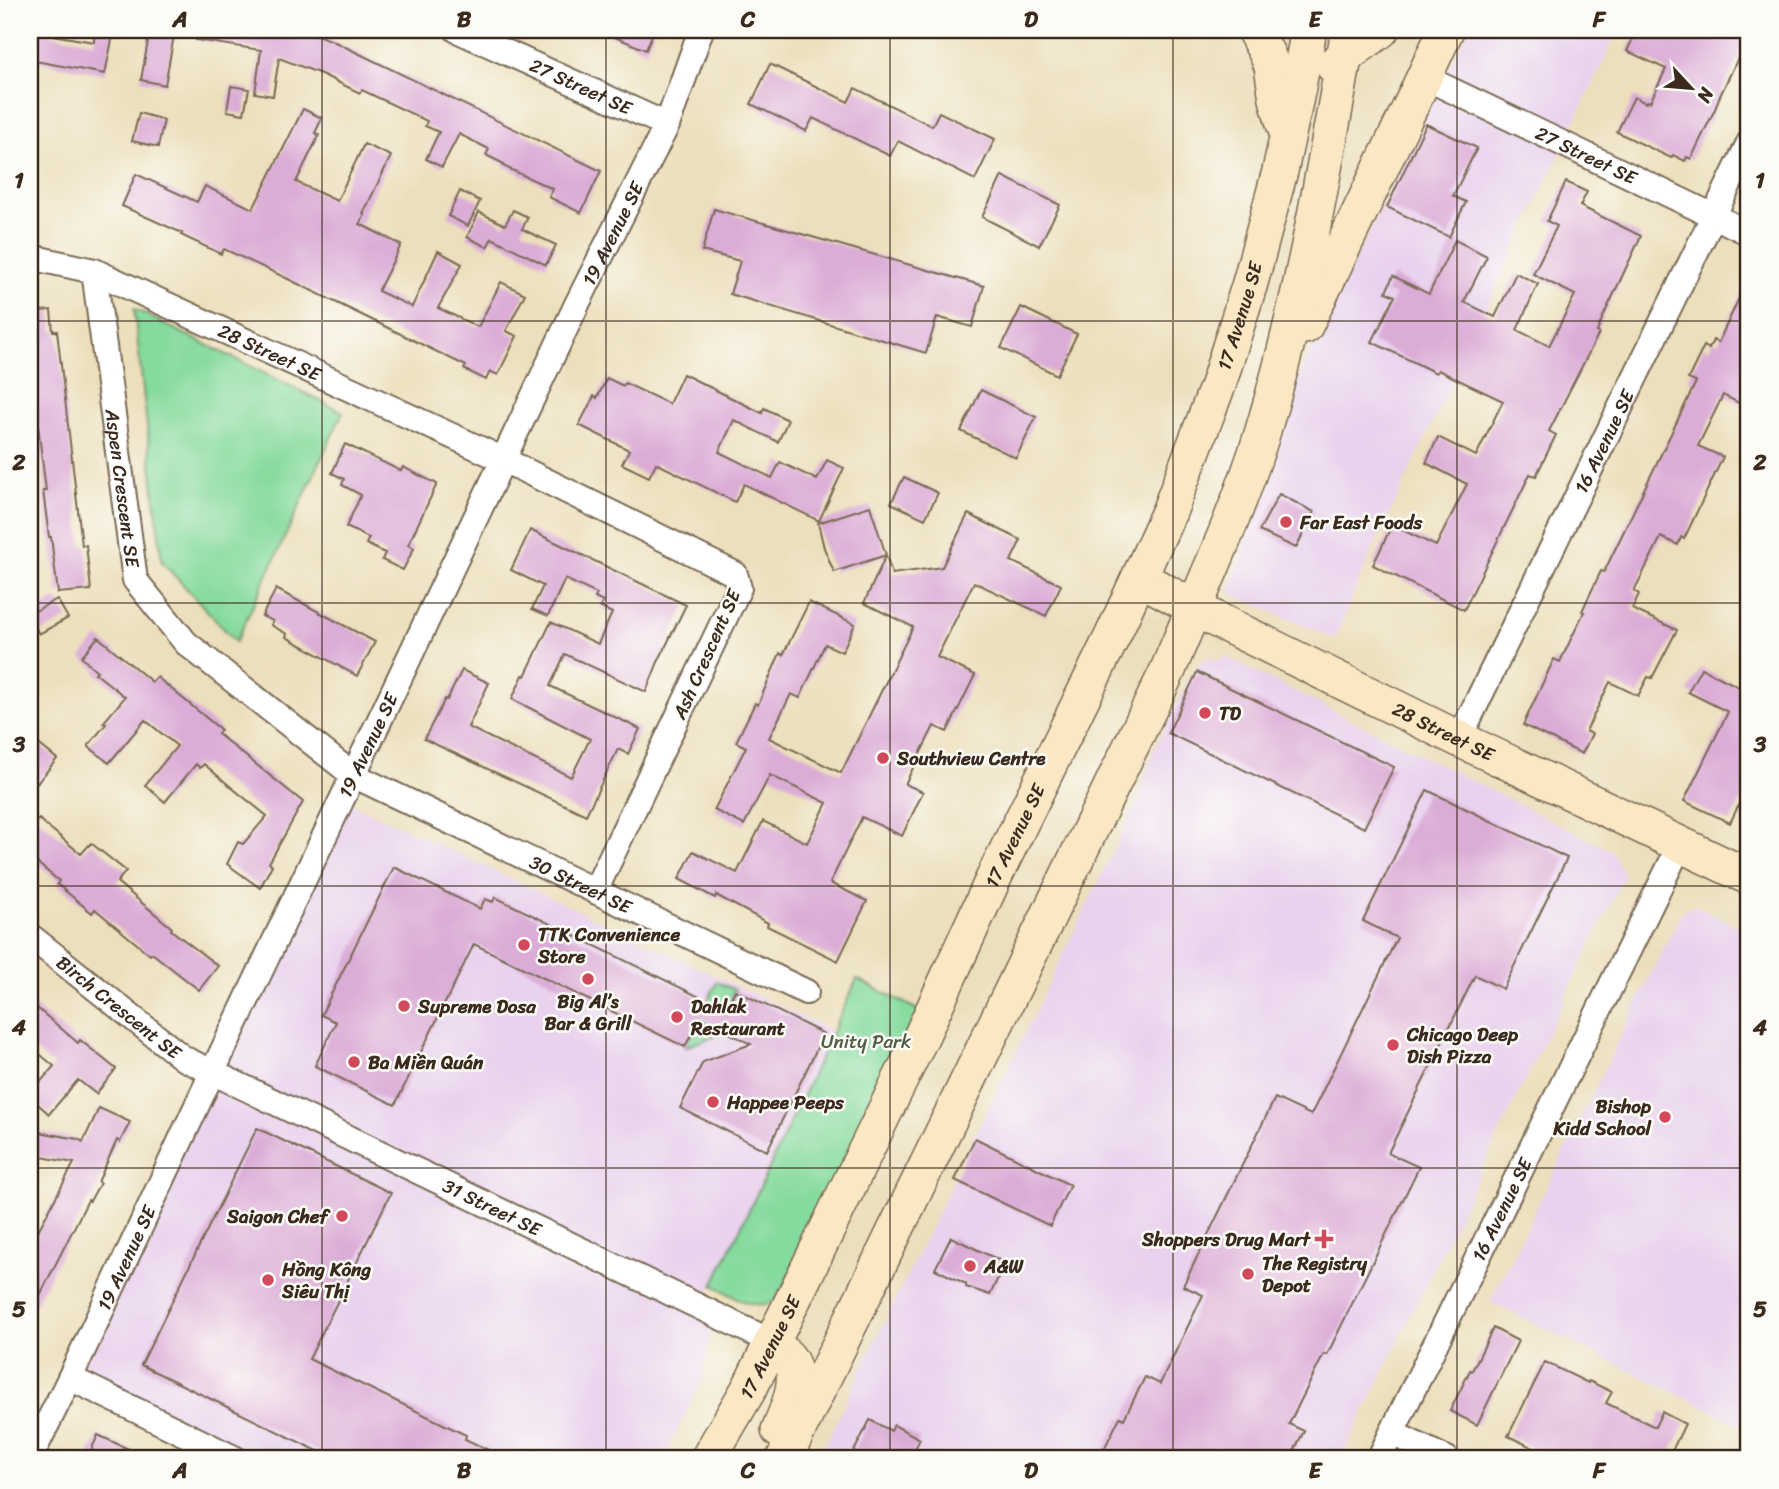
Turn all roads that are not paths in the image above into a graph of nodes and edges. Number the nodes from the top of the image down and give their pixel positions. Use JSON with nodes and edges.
{"nodes":[{"id":1,"x":457,"y":30,"type":"edge"},
{"id":2,"x":701,"y":30,"type":"edge"},
{"id":3,"x":1254,"y":30,"type":"edge"},
{"id":4,"x":1309,"y":30,"type":"edge"},
{"id":5,"x":1381,"y":30,"type":"edge"},
{"id":6,"x":1422,"y":30,"type":"edge"},
{"id":7,"x":1446,"y":30,"type":"edge"},
{"id":8,"x":1346,"y":44,"type":"edge"},
{"id":9,"x":1424,"y":77,"type":"junction"},
{"id":10,"x":1296,"y":97,"type":"junction"},
{"id":11,"x":667,"y":125,"type":"junction"},
{"id":12,"x":1287,"y":137,"type":"junction"},
{"id":13,"x":1749,"y":144,"type":"edge"},
{"id":14,"x":1714,"y":215,"type":"junction"},
{"id":15,"x":1749,"y":233,"type":"edge"},
{"id":16,"x":30,"y":257,"type":"edge"},
{"id":17,"x":94,"y":271,"type":"junction"},
{"id":18,"x":1278,"y":379,"type":"junction"},
{"id":19,"x":504,"y":460,"type":"junction"},
{"id":20,"x":1140,"y":578,"type":"junction"},
{"id":21,"x":1194,"y":608,"type":"junction"},
{"id":22,"x":1460,"y":739,"type":"junction"},
{"id":23,"x":354,"y":775,"type":"junction"},
{"id":24,"x":1680,"y":845,"type":"junction"},
{"id":25,"x":1749,"y":877,"type":"edge"},
{"id":26,"x":595,"y":891,"type":"junction"},
{"id":27,"x":30,"y":936,"type":"edge"},
{"id":28,"x":806,"y":992,"type":"dead end"},
{"id":29,"x":212,"y":1073,"type":"junction"},
{"id":30,"x":772,"y":1342,"type":"junction"},
{"id":31,"x":70,"y":1378,"type":"junction"},
{"id":32,"x":1392,"y":1433,"type":"junction"},
{"id":33,"x":30,"y":1458,"type":"edge"},
{"id":34,"x":236,"y":1459,"type":"edge"},
{"id":35,"x":708,"y":1459,"type":"edge"},
{"id":36,"x":765,"y":1459,"type":"edge"},
{"id":37,"x":784,"y":1459,"type":"edge"},
{"id":38,"x":1379,"y":1459,"type":"edge"},
{"id":39,"x":1447,"y":1459,"type":"edge"}],
"edges":[{"from":1,"to":11,"type":"street","name":"27 Street SE"},
{"from":2,"to":11,"type":"street","name":"19 Avenue SE"},
{"from":3,"to":12,"type":"main road"},
{"from":4,"to":10,"type":"main road","name":"17 Avenue SE"},
{"from":5,"to":8,"type":"main road"},
{"from":6,"to":9,"type":"main road"},
{"from":7,"to":9,"type":"main road"},
{"from":8,"to":10,"type":"main road"},
{"from":8,"to":18,"type":"main road"},
{"from":9,"to":14,"type":"street","name":"27 Street SE"},
{"from":9,"to":18,"type":"main road"},
{"from":10,"to":12,"type":"main road","name":"17 Avenue SE"},
{"from":11,"to":19,"type":"street","name":"19 Avenue SE"},
{"from":12,"to":20,"type":"main road","name":"17 Avenue SE"},
{"from":13,"to":14,"type":"street","name":"16 Avenue SE"},
{"from":14,"to":15,"type":"street","name":"27 Street SE"},
{"from":14,"to":22,"type":"street","name":"16 Avenue SE"},
{"from":16,"to":17,"type":"street","name":"28 Street SE"},
{"from":17,"to":19,"type":"street","name":"28 Street SE"},
{"from":17,"to":23,"type":"street","name":"Aspen Crescent SE"},
{"from":18,"to":21,"type":"main road"},
{"from":19,"to":23,"type":"street","name":"19 Avenue SE"},
{"from":19,"to":26,"type":"street","name":"Ash Crescent SE"},
{"from":20,"to":21,"type":"main road","name":"28 Street SE"},
{"from":20,"to":30,"type":"main road","name":"17 Avenue SE"},
{"from":21,"to":22,"type":"main road","name":"28 Street SE"},
{"from":21,"to":37,"type":"main road"},
{"from":22,"to":24,"type":"main road","name":"28 Street SE"},
{"from":23,"to":26,"type":"street","name":"30 Street SE"},
{"from":23,"to":29,"type":"street","name":"19 Avenue SE"},
{"from":24,"to":25,"type":"main road","name":"28 Street SE"},
{"from":24,"to":32,"type":"street","name":"16 Avenue SE"},
{"from":26,"to":28,"type":"street","name":"30 Street SE"},
{"from":27,"to":29,"type":"street","name":"Birch Crescent SE"},
{"from":29,"to":30,"type":"street","name":"31 Street SE"},
{"from":29,"to":31,"type":"street","name":"19 Avenue SE"},
{"from":30,"to":35,"type":"main road","name":"17 Avenue SE"},
{"from":30,"to":36,"type":"main road"},
{"from":31,"to":33,"type":"street","name":"19 Avenue SE"},
{"from":31,"to":34,"type":"street"},
{"from":32,"to":38,"type":"street","name":"16 Avenue SE"},
{"from":32,"to":39,"type":"street"}]}
